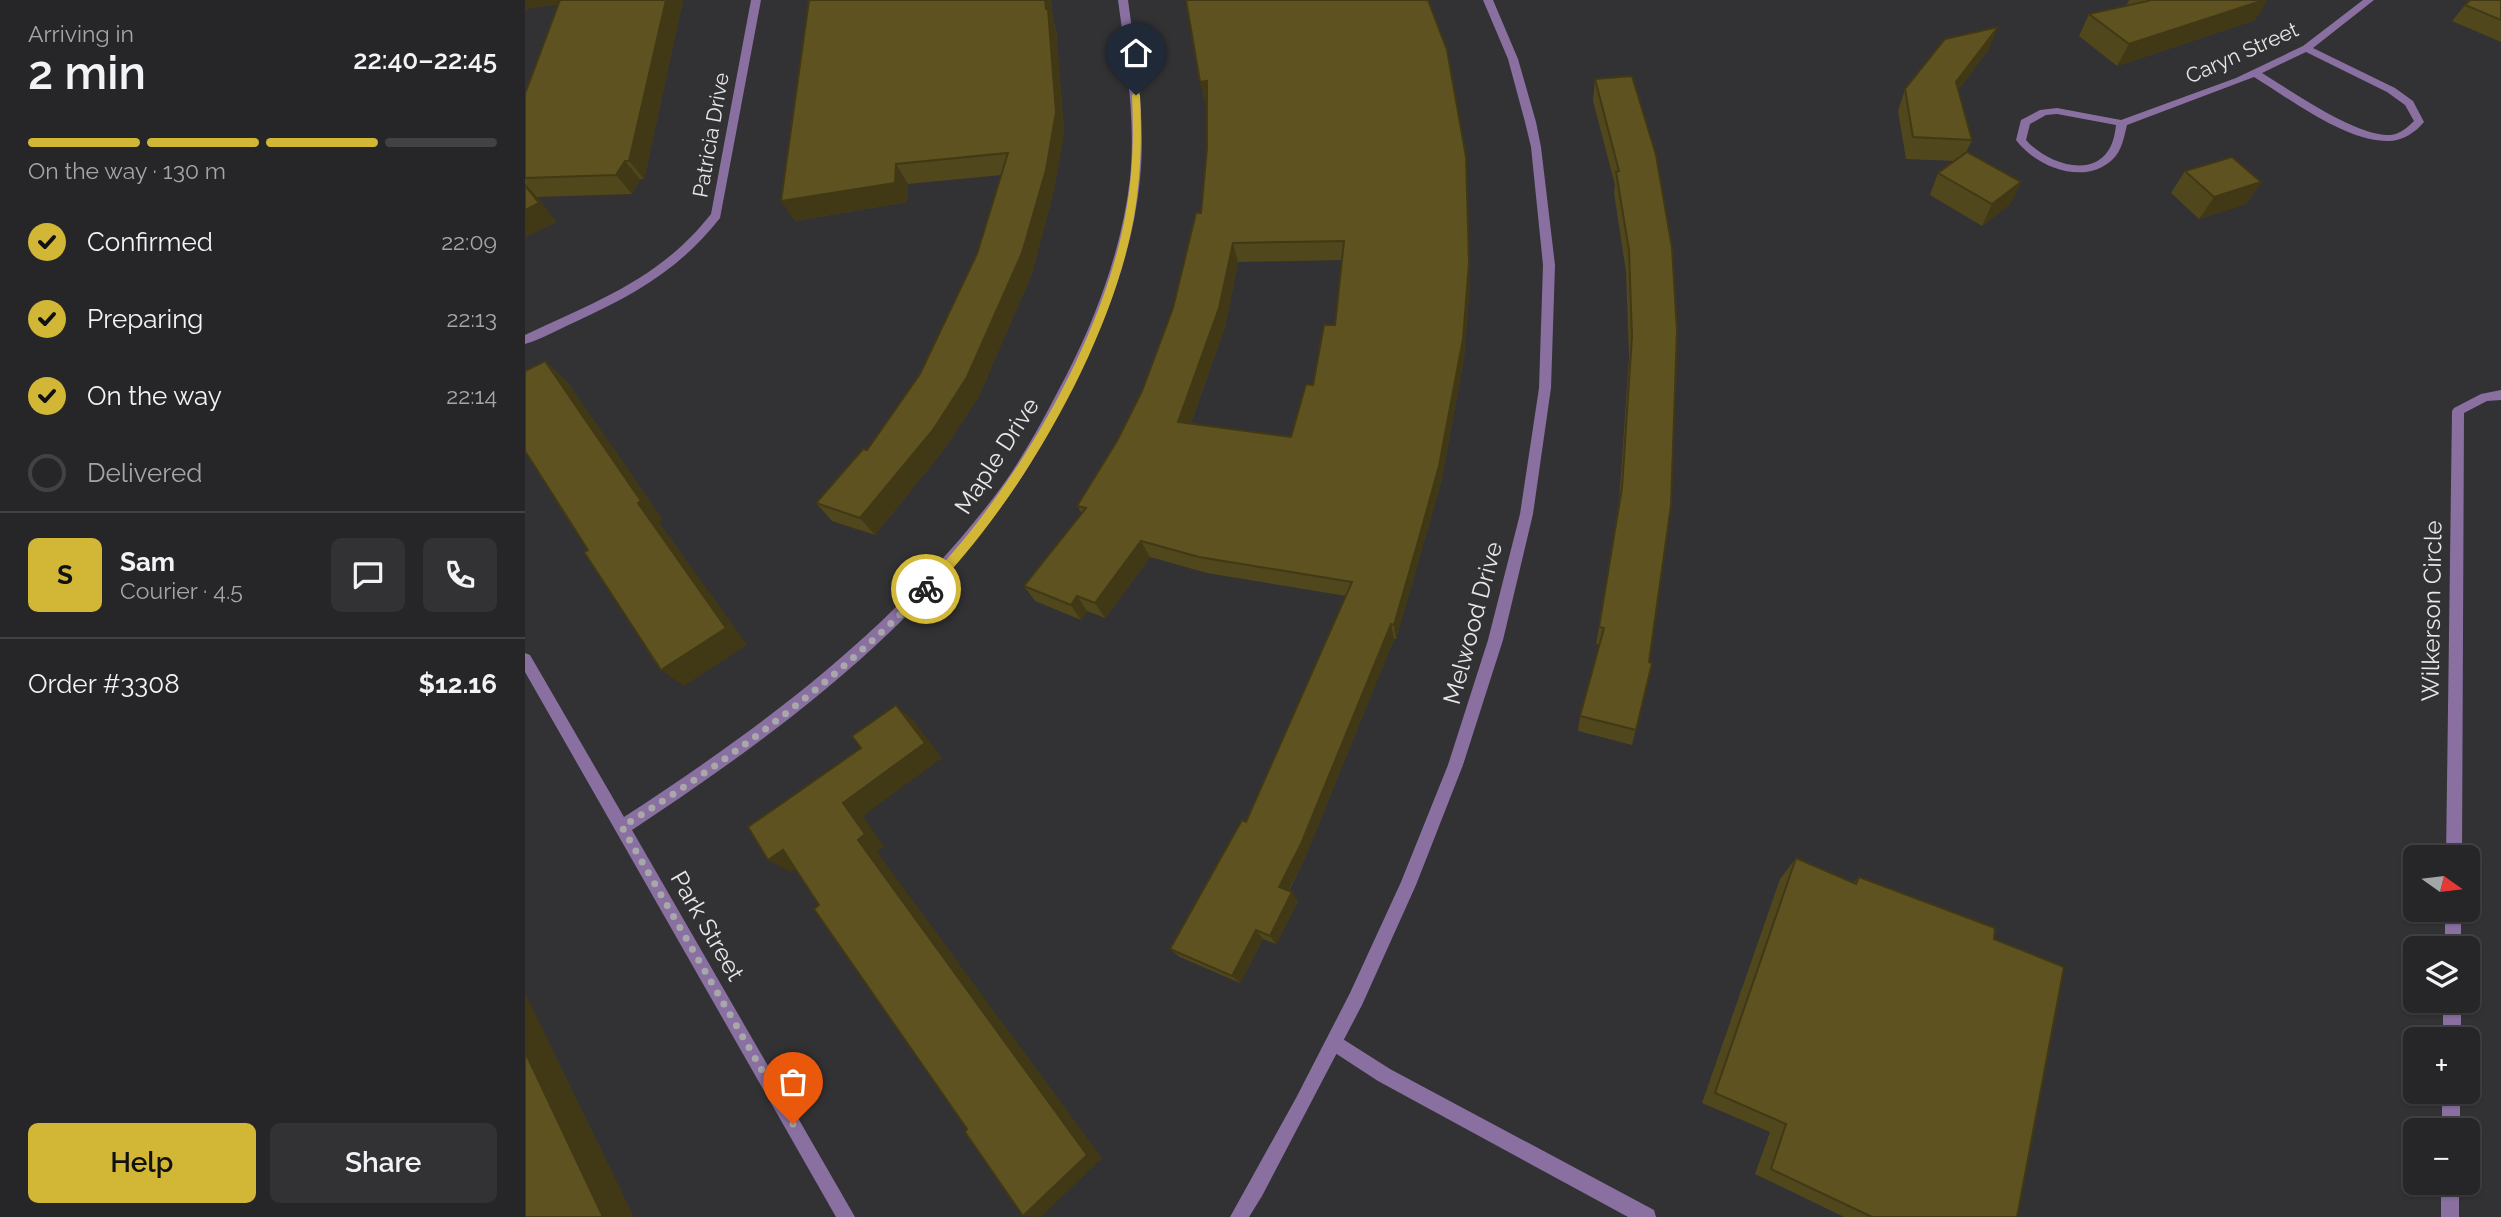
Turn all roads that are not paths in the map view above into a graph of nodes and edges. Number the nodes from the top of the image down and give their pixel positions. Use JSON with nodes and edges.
{"nodes":[{"id":1,"x":756,"y":0,"type":"edge"},
{"id":2,"x":1123,"y":0,"type":"edge"},
{"id":3,"x":1487,"y":0,"type":"edge"},
{"id":4,"x":2368,"y":0,"type":"edge"},
{"id":5,"x":2306,"y":48,"type":"junction"},
{"id":6,"x":2255,"y":73,"type":"junction"},
{"id":7,"x":2122,"y":123,"type":"junction"},
{"id":8,"x":525,"y":340,"type":"edge"},
{"id":9,"x":2501,"y":395,"type":"edge"},
{"id":10,"x":525,"y":659,"type":"edge"},
{"id":11,"x":622,"y":827,"type":"junction"},
{"id":12,"x":2453,"y":845,"type":"edge"},
{"id":13,"x":1335,"y":1043,"type":"junction"},
{"id":14,"x":2450,"y":1195,"type":"edge"},
{"id":15,"x":846,"y":1217,"type":"edge"},
{"id":16,"x":1239,"y":1217,"type":"edge"},
{"id":17,"x":1647,"y":1217,"type":"edge"},
{"id":18,"x":2450,"y":1217,"type":"edge"}],
"edges":[{"from":1,"to":8,"type":"street","name":"Patricia Drive"},
{"from":2,"to":11,"type":"street","name":"Maple Drive"},
{"from":3,"to":13,"type":"street","name":"Melwood Drive"},
{"from":4,"to":5,"type":"street","name":"Caryn Street"},
{"from":5,"to":6,"type":"street","name":"Caryn Street"},
{"from":5,"to":6,"type":"street"},
{"from":6,"to":7,"type":"street","name":"Caryn Street"},
{"from":7,"to":7,"type":"street"},
{"from":9,"to":12,"type":"street","name":"Wilkerson Circle"},
{"from":10,"to":11,"type":"street","name":"Park Street"},
{"from":11,"to":15,"type":"street","name":"Park Street"},
{"from":13,"to":16,"type":"street","name":"Melwood Drive"},
{"from":13,"to":17,"type":"street"},
{"from":14,"to":18,"type":"street"}]}
